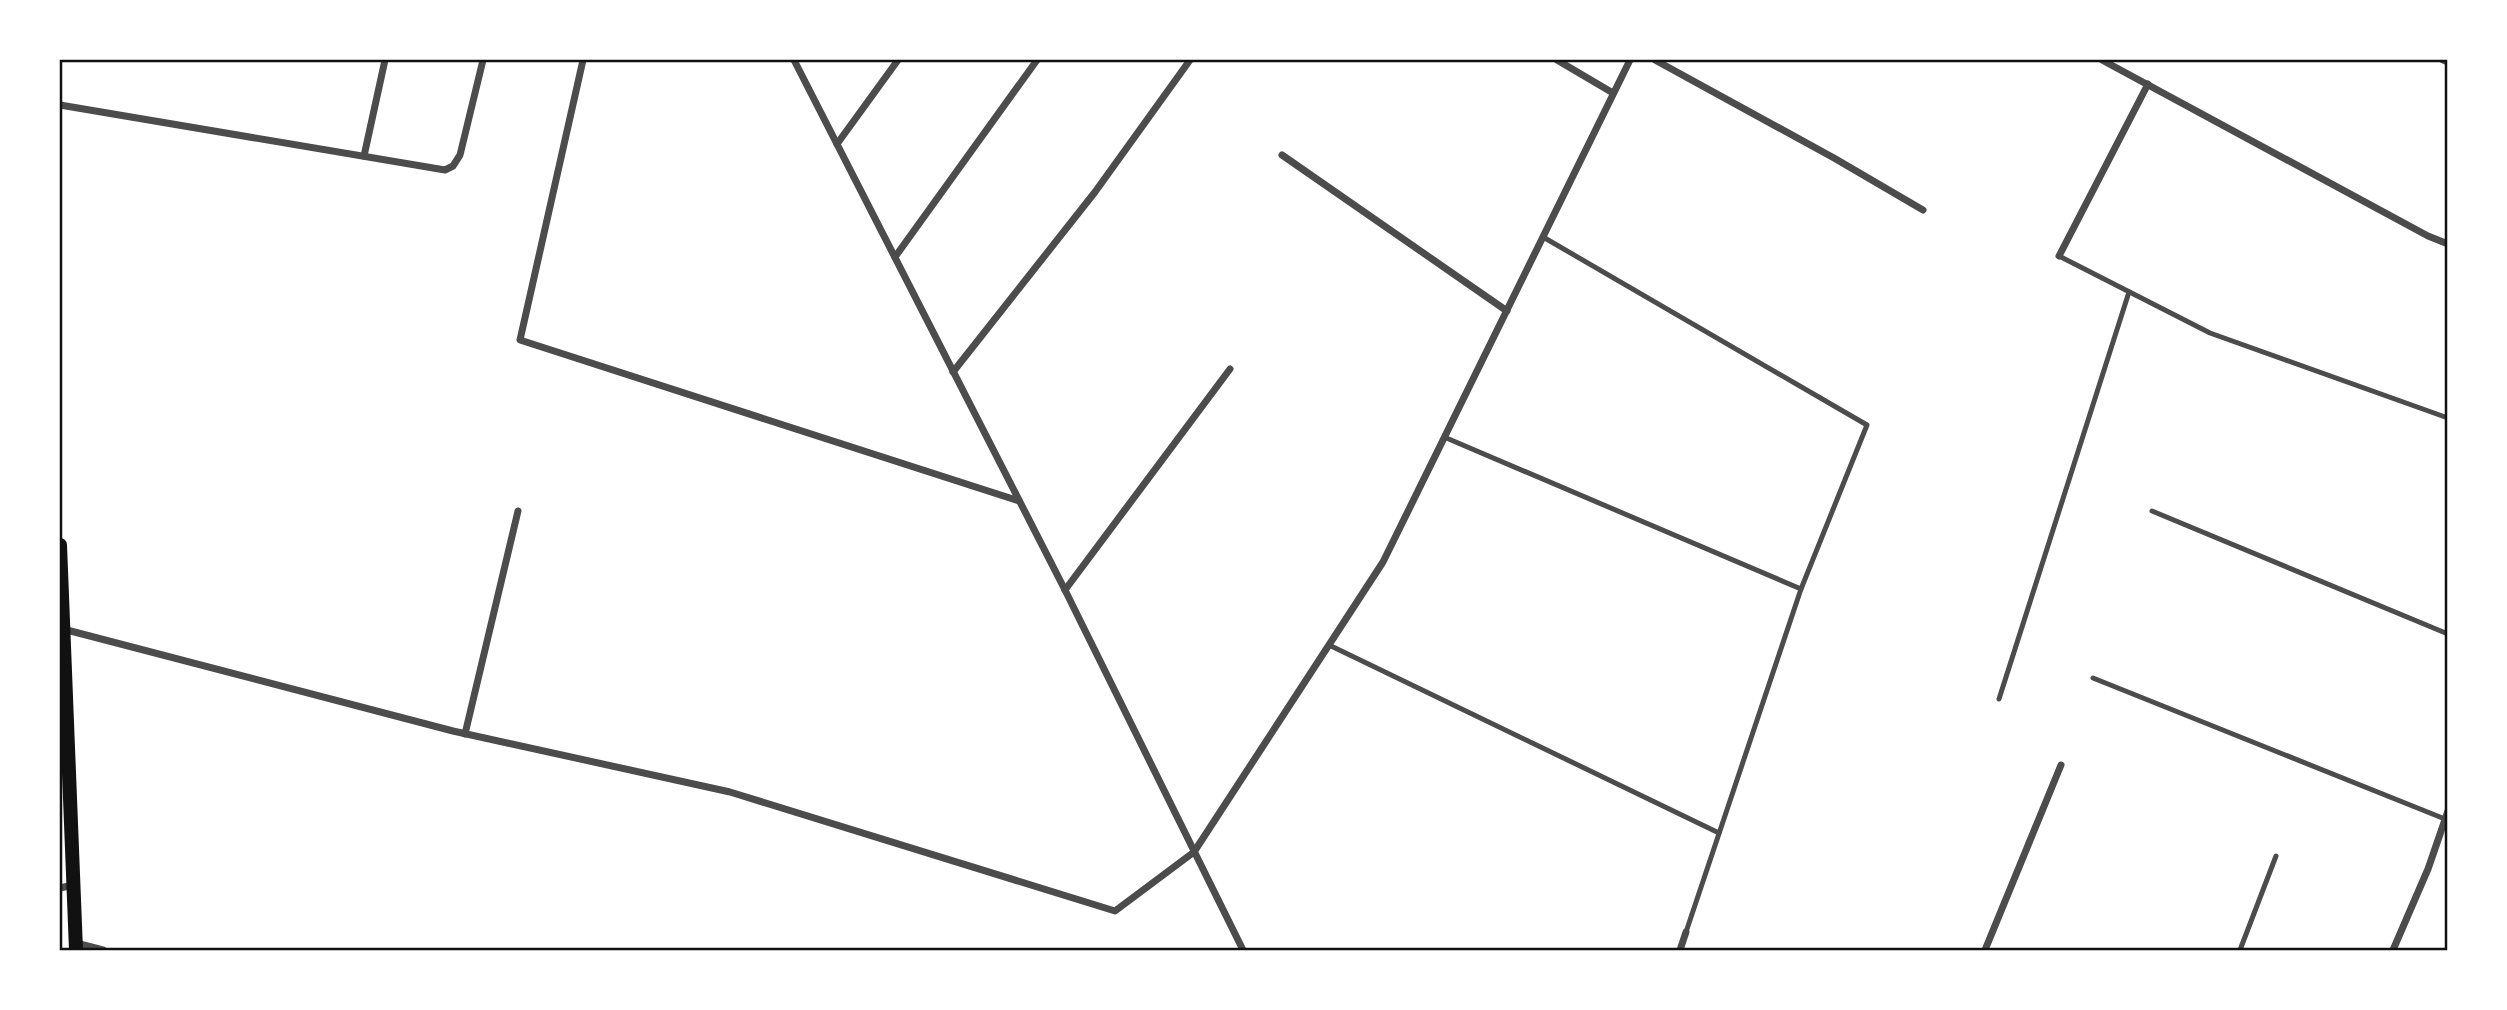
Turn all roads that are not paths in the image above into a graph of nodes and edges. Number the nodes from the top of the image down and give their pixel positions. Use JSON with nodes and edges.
{"nodes":[{"id":1,"x":385,"y":60,"type":"edge"},
{"id":2,"x":482,"y":60,"type":"edge"},
{"id":3,"x":583,"y":60,"type":"edge"},
{"id":4,"x":794,"y":60,"type":"edge"},
{"id":5,"x":898,"y":60,"type":"edge"},
{"id":6,"x":1037,"y":60,"type":"edge"},
{"id":7,"x":1189,"y":60,"type":"edge"},
{"id":8,"x":1557,"y":60,"type":"edge"},
{"id":9,"x":1630,"y":60,"type":"edge"},
{"id":10,"x":1656,"y":60,"type":"edge"},
{"id":11,"x":2102,"y":60,"type":"edge"},
{"id":12,"x":2148,"y":84,"type":"junction"},
{"id":13,"x":1614,"y":93,"type":"junction"},
{"id":14,"x":60,"y":105,"type":"edge"},
{"id":15,"x":837,"y":144,"type":"junction"},
{"id":16,"x":1282,"y":155,"type":"dead end"},
{"id":17,"x":364,"y":156,"type":"junction"},
{"id":18,"x":1923,"y":210,"type":"dead end"},
{"id":19,"x":1543,"y":237,"type":"junction"},
{"id":20,"x":2448,"y":244,"type":"edge"},
{"id":21,"x":2059,"y":256,"type":"joint"},
{"id":22,"x":895,"y":257,"type":"junction"},
{"id":23,"x":2130,"y":292,"type":"junction"},
{"id":24,"x":1507,"y":311,"type":"junction"},
{"id":25,"x":1230,"y":369,"type":"dead end"},
{"id":26,"x":953,"y":372,"type":"junction"},
{"id":27,"x":2448,"y":418,"type":"edge"},
{"id":28,"x":1444,"y":437,"type":"junction"},
{"id":29,"x":1019,"y":502,"type":"junction"},
{"id":30,"x":519,"y":512,"type":"dead end"},
{"id":31,"x":2152,"y":512,"type":"dead end"},
{"id":32,"x":60,"y":545,"type":"edge"},
{"id":33,"x":1801,"y":589,"type":"junction"},
{"id":34,"x":1065,"y":590,"type":"junction"},
{"id":35,"x":63,"y":629,"type":"junction"},
{"id":36,"x":2448,"y":634,"type":"edge"},
{"id":37,"x":1329,"y":645,"type":"junction"},
{"id":38,"x":2093,"y":678,"type":"dead end"},
{"id":39,"x":1999,"y":699,"type":"dead end"},
{"id":40,"x":465,"y":734,"type":"junction"},
{"id":41,"x":2061,"y":765,"type":"dead end"},
{"id":42,"x":2446,"y":815,"type":"edge"},
{"id":43,"x":1719,"y":833,"type":"junction"},
{"id":44,"x":1195,"y":852,"type":"junction"},
{"id":45,"x":2276,"y":856,"type":"dead end"},
{"id":46,"x":66,"y":886,"type":"edge"},
{"id":47,"x":1686,"y":932,"type":"joint"},
{"id":48,"x":76,"y":947,"type":"edge"},
{"id":49,"x":103,"y":950,"type":"edge"},
{"id":50,"x":1243,"y":950,"type":"edge"},
{"id":51,"x":1680,"y":950,"type":"edge"},
{"id":52,"x":1985,"y":950,"type":"edge"},
{"id":53,"x":2240,"y":950,"type":"edge"},
{"id":54,"x":2393,"y":950,"type":"edge"}],
"edges":[{"from":1,"to":17,"type":"street"},
{"from":2,"to":17,"type":"street"},
{"from":3,"to":29,"type":"street"},
{"from":4,"to":15,"type":"street"},
{"from":5,"to":15,"type":"street"},
{"from":6,"to":22,"type":"street"},
{"from":7,"to":26,"type":"street"},
{"from":8,"to":13,"type":"street"},
{"from":9,"to":13,"type":"street"},
{"from":10,"to":18,"type":"street"},
{"from":11,"to":12,"type":"street"},
{"from":12,"to":20,"type":"street"},
{"from":12,"to":21,"type":"street"},
{"from":13,"to":19,"type":"street"},
{"from":14,"to":17,"type":"street"},
{"from":15,"to":22,"type":"street"},
{"from":16,"to":24,"type":"street"},
{"from":19,"to":24,"type":"street"},
{"from":19,"to":33,"type":"lane"},
{"from":21,"to":23,"type":"lane"},
{"from":22,"to":26,"type":"street"},
{"from":23,"to":27,"type":"lane"},
{"from":23,"to":39,"type":"lane"},
{"from":24,"to":28,"type":"street"},
{"from":25,"to":34,"type":"street"},
{"from":26,"to":29,"type":"street"},
{"from":28,"to":33,"type":"lane"},
{"from":28,"to":37,"type":"street"},
{"from":29,"to":34,"type":"street"},
{"from":30,"to":40,"type":"street"},
{"from":31,"to":36,"type":"lane"},
{"from":32,"to":35,"type":"main road"},
{"from":33,"to":43,"type":"lane"},
{"from":34,"to":44,"type":"street"},
{"from":35,"to":40,"type":"street"},
{"from":35,"to":46,"type":"main road"},
{"from":37,"to":43,"type":"lane"},
{"from":37,"to":44,"type":"street"},
{"from":38,"to":42,"type":"lane"},
{"from":40,"to":44,"type":"street"},
{"from":41,"to":52,"type":"street"},
{"from":42,"to":54,"type":"street"},
{"from":43,"to":47,"type":"lane"},
{"from":44,"to":50,"type":"street"},
{"from":45,"to":53,"type":"lane"},
{"from":46,"to":48,"type":"main road"},
{"from":47,"to":51,"type":"street"},
{"from":48,"to":49,"type":"street"}]}
